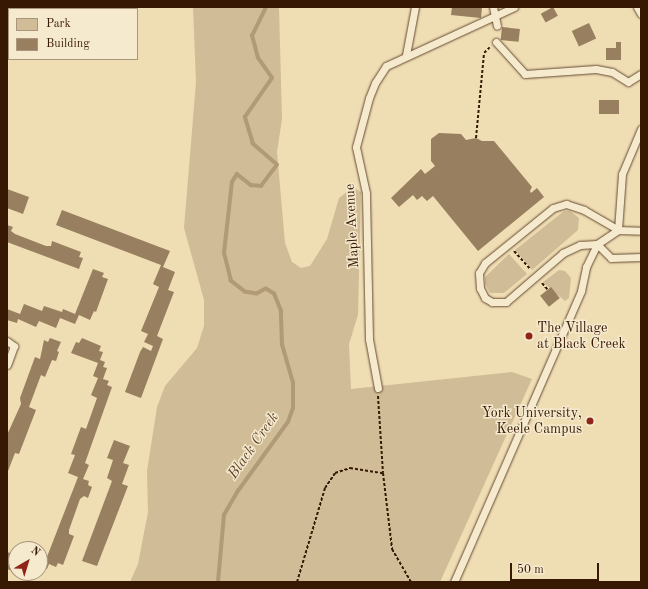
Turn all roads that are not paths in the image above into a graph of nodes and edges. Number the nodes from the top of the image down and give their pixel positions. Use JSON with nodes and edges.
{"nodes":[{"id":1,"x":414,"y":7,"type":"edge"},
{"id":2,"x":493,"y":7,"type":"edge"},
{"id":3,"x":514,"y":7,"type":"edge"},
{"id":4,"x":637,"y":7,"type":"edge"},
{"id":5,"x":641,"y":14,"type":"edge"},
{"id":6,"x":494,"y":16,"type":"junction"},
{"id":7,"x":497,"y":26,"type":"dead end"},
{"id":8,"x":496,"y":42,"type":"road end"},
{"id":9,"x":406,"y":55,"type":"junction"},
{"id":10,"x":641,"y":74,"type":"edge"},
{"id":11,"x":641,"y":129,"type":"edge"},
{"id":12,"x":618,"y":230,"type":"junction"},
{"id":13,"x":641,"y":231,"type":"edge"},
{"id":14,"x":597,"y":244,"type":"junction"},
{"id":15,"x":641,"y":257,"type":"edge"},
{"id":16,"x":7,"y":341,"type":"edge"},
{"id":17,"x":7,"y":365,"type":"edge"},
{"id":18,"x":378,"y":388,"type":"road end"},
{"id":19,"x":454,"y":582,"type":"edge"}],
"edges":[{"from":1,"to":9,"type":"lane"},
{"from":2,"to":6,"type":"lane"},
{"from":3,"to":6,"type":"lane","name":"Maple Avenue"},
{"from":4,"to":5,"type":"lane"},
{"from":6,"to":7,"type":"lane"},
{"from":6,"to":9,"type":"lane","name":"Maple Avenue"},
{"from":8,"to":10,"type":"lane"},
{"from":9,"to":18,"type":"lane","name":"Maple Avenue"},
{"from":11,"to":12,"type":"lane"},
{"from":12,"to":13,"type":"lane"},
{"from":12,"to":14,"type":"lane"},
{"from":12,"to":14,"type":"lane"},
{"from":14,"to":15,"type":"lane"},
{"from":14,"to":19,"type":"lane"},
{"from":16,"to":17,"type":"lane"}]}
